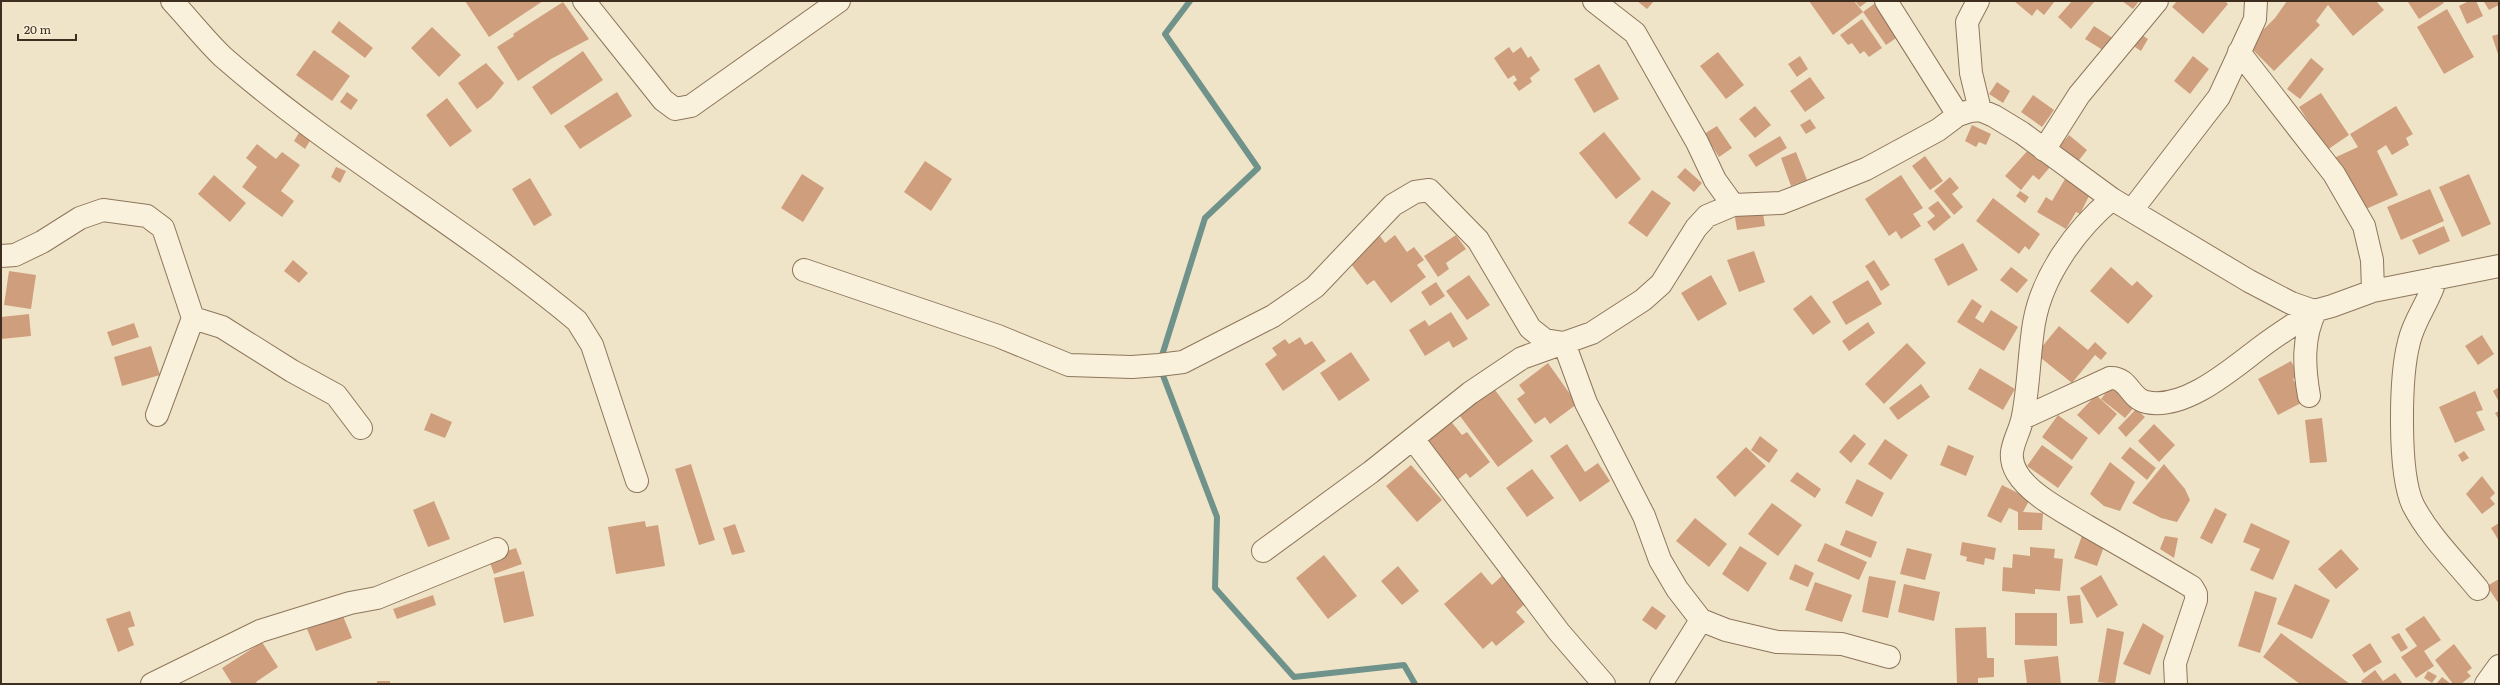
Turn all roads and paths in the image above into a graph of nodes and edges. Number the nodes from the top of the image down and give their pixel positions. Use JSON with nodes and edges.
{"nodes":[{"id":1,"x":172,"y":1,"type":"edge"},
{"id":2,"x":584,"y":1,"type":"edge"},
{"id":3,"x":839,"y":1,"type":"edge"},
{"id":4,"x":1594,"y":1,"type":"edge"},
{"id":5,"x":1886,"y":1,"type":"edge"},
{"id":6,"x":1978,"y":1,"type":"edge"},
{"id":7,"x":2157,"y":1,"type":"edge"},
{"id":8,"x":2256,"y":1,"type":"edge"},
{"id":9,"x":2239,"y":52,"type":"junction"},
{"id":10,"x":1980,"y":110,"type":"junction"},
{"id":11,"x":1958,"y":115,"type":"junction"},
{"id":12,"x":2044,"y":150,"type":"junction"},
{"id":13,"x":2112,"y":199,"type":"junction"},
{"id":14,"x":1733,"y":205,"type":"junction"},
{"id":15,"x":2132,"y":210,"type":"junction"},
{"id":16,"x":1,"y":256,"type":"edge"},
{"id":17,"x":2499,"y":266,"type":"edge"},
{"id":18,"x":804,"y":270,"type":"dead end"},
{"id":19,"x":2436,"y":278,"type":"junction"},
{"id":20,"x":2373,"y":290,"type":"junction"},
{"id":21,"x":2315,"y":310,"type":"junction"},
{"id":22,"x":193,"y":318,"type":"junction"},
{"id":23,"x":1564,"y":343,"type":"junction"},
{"id":24,"x":2309,"y":396,"type":"dead end"},
{"id":25,"x":157,"y":415,"type":"dead end"},
{"id":26,"x":2023,"y":418,"type":"junction"},
{"id":27,"x":361,"y":428,"type":"dead end"},
{"id":28,"x":1413,"y":438,"type":"junction"},
{"id":29,"x":637,"y":481,"type":"dead end"},
{"id":30,"x":497,"y":550,"type":"dead end"},
{"id":31,"x":1263,"y":551,"type":"dead end"},
{"id":32,"x":2478,"y":589,"type":"dead end"},
{"id":33,"x":1701,"y":620,"type":"junction"},
{"id":34,"x":1889,"y":656,"type":"dead end"},
{"id":35,"x":2499,"y":666,"type":"edge"},
{"id":36,"x":152,"y":684,"type":"edge"},
{"id":37,"x":1604,"y":684,"type":"edge"},
{"id":38,"x":1661,"y":684,"type":"edge"},
{"id":39,"x":2176,"y":684,"type":"edge"},
{"id":40,"x":2486,"y":684,"type":"edge"}],
"edges":[{"from":1,"to":29,"type":"street"},
{"from":2,"to":3,"type":"street"},
{"from":4,"to":14,"type":"street"},
{"from":5,"to":11,"type":"street"},
{"from":6,"to":10,"type":"street"},
{"from":7,"to":12,"type":"street"},
{"from":8,"to":9,"type":"street"},
{"from":9,"to":15,"type":"street"},
{"from":9,"to":20,"type":"street"},
{"from":10,"to":11,"type":"street"},
{"from":10,"to":12,"type":"street"},
{"from":11,"to":14,"type":"street"},
{"from":12,"to":13,"type":"street"},
{"from":13,"to":15,"type":"street"},
{"from":13,"to":26,"type":"street"},
{"from":14,"to":23,"type":"street"},
{"from":15,"to":21,"type":"street"},
{"from":16,"to":22,"type":"street"},
{"from":17,"to":19,"type":"street"},
{"from":18,"to":23,"type":"street"},
{"from":19,"to":20,"type":"street"},
{"from":19,"to":32,"type":"street"},
{"from":20,"to":21,"type":"street"},
{"from":21,"to":24,"type":"street"},
{"from":21,"to":26,"type":"street"},
{"from":22,"to":25,"type":"street"},
{"from":22,"to":27,"type":"street"},
{"from":23,"to":28,"type":"street"},
{"from":23,"to":33,"type":"street"},
{"from":26,"to":39,"type":"street"},
{"from":28,"to":31,"type":"street"},
{"from":28,"to":37,"type":"street"},
{"from":30,"to":36,"type":"street"},
{"from":33,"to":34,"type":"street"},
{"from":33,"to":38,"type":"street"},
{"from":35,"to":40,"type":"street"}]}
